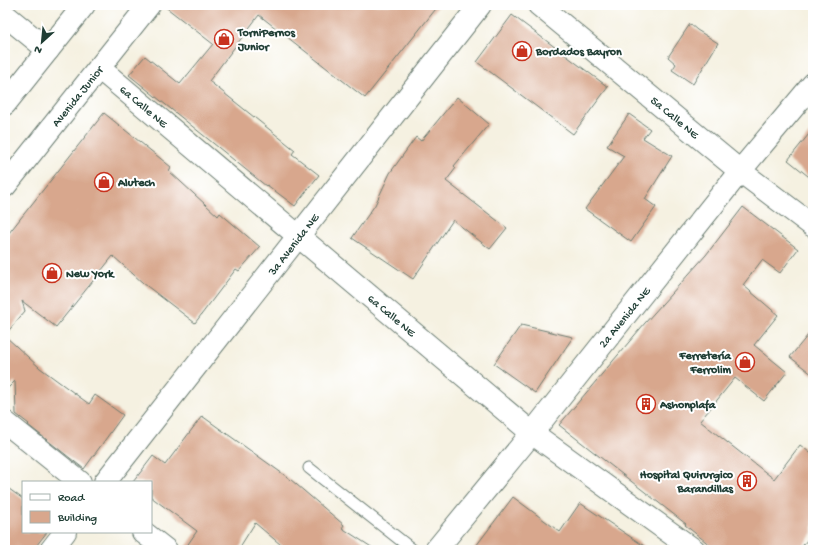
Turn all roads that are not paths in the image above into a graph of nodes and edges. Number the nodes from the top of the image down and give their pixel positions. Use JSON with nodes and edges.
{"nodes":[{"id":1,"x":84,"y":5,"type":"edge"},
{"id":2,"x":149,"y":5,"type":"edge"},
{"id":3,"x":480,"y":5,"type":"edge"},
{"id":4,"x":539,"y":5,"type":"edge"},
{"id":5,"x":5,"y":15,"type":"edge"},
{"id":6,"x":48,"y":50,"type":"junction"},
{"id":7,"x":99,"y":68,"type":"junction"},
{"id":8,"x":813,"y":84,"type":"edge"},
{"id":9,"x":5,"y":104,"type":"edge"},
{"id":10,"x":740,"y":171,"type":"junction"},
{"id":11,"x":5,"y":186,"type":"edge"},
{"id":12,"x":813,"y":226,"type":"edge"},
{"id":13,"x":299,"y":236,"type":"junction"},
{"id":14,"x":5,"y":422,"type":"edge"},
{"id":15,"x":532,"y":433,"type":"junction"},
{"id":16,"x":309,"y":468,"type":"dead end"},
{"id":17,"x":79,"y":481,"type":"edge"},
{"id":18,"x":106,"y":481,"type":"edge"},
{"id":19,"x":64,"y":533,"type":"edge"},
{"id":20,"x":144,"y":533,"type":"edge"},
{"id":21,"x":51,"y":550,"type":"edge"},
{"id":22,"x":166,"y":550,"type":"edge"},
{"id":23,"x":413,"y":550,"type":"edge"},
{"id":24,"x":436,"y":550,"type":"edge"},
{"id":25,"x":694,"y":550,"type":"edge"}],
"edges":[{"from":1,"to":6,"type":"street"},
{"from":2,"to":7,"type":"street","name":"Avenida Junior"},
{"from":3,"to":13,"type":"street","name":"3a Avenida NE"},
{"from":4,"to":10,"type":"street","name":"5a Calle NE"},
{"from":5,"to":6,"type":"street"},
{"from":6,"to":9,"type":"street"},
{"from":7,"to":11,"type":"street","name":"Avenida Junior"},
{"from":7,"to":13,"type":"street","name":"6a Calle NE"},
{"from":8,"to":10,"type":"street","name":"2a Avenida NE"},
{"from":10,"to":12,"type":"street","name":"5a Calle NE"},
{"from":10,"to":15,"type":"street","name":"2a Avenida NE"},
{"from":13,"to":15,"type":"street","name":"6a Calle NE"},
{"from":13,"to":18,"type":"street","name":"3a Avenida NE"},
{"from":14,"to":17,"type":"street"},
{"from":15,"to":24,"type":"street","name":"2a Avenida NE"},
{"from":15,"to":25,"type":"street","name":"6a Calle NE"},
{"from":16,"to":23,"type":"lane"},
{"from":19,"to":21,"type":"street"},
{"from":20,"to":22,"type":"street"}]}
